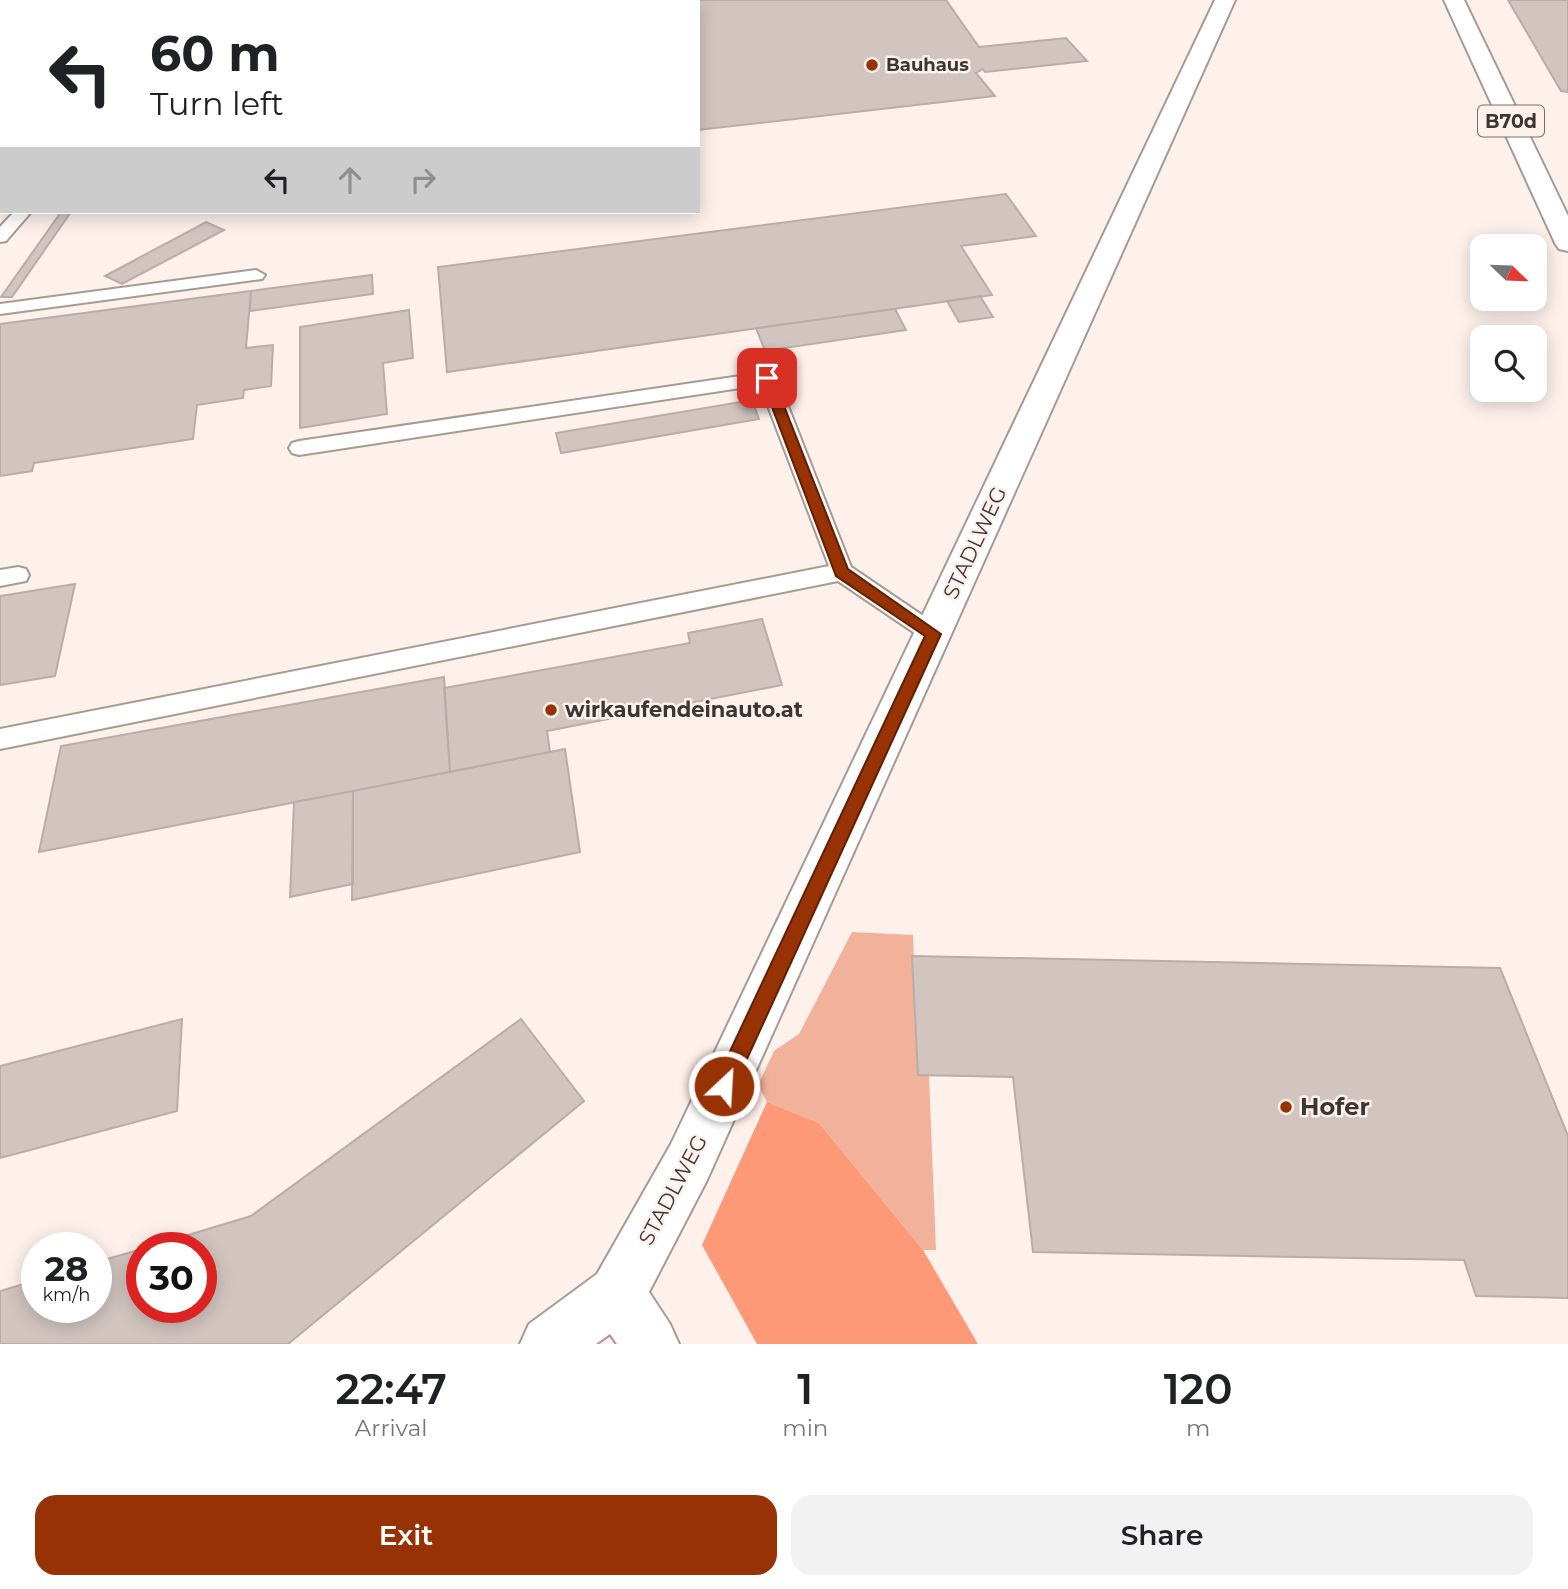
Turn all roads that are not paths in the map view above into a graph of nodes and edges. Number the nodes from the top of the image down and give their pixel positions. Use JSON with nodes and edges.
{"nodes":[{"id":1,"x":1225,"y":0,"type":"edge"},
{"id":2,"x":1454,"y":0,"type":"edge"},
{"id":3,"x":21,"y":214,"type":"edge"},
{"id":4,"x":0,"y":237,"type":"edge"},
{"id":5,"x":1568,"y":243,"type":"edge"},
{"id":6,"x":256,"y":275,"type":"dead end"},
{"id":7,"x":0,"y":309,"type":"edge"},
{"id":8,"x":299,"y":448,"type":"dead end"},
{"id":9,"x":842,"y":572,"type":"junction"},
{"id":10,"x":933,"y":634,"type":"junction"},
{"id":11,"x":0,"y":738,"type":"edge"},
{"id":12,"x":617,"y":1294,"type":"junction"},
{"id":13,"x":550,"y":1344,"type":"edge"},
{"id":14,"x":650,"y":1344,"type":"edge"}],
"edges":[{"from":1,"to":10,"type":"street","name":"STADLWEG"},
{"from":2,"to":5,"type":"street","number":"B70d"},
{"from":3,"to":4,"type":"lane"},
{"from":6,"to":7,"type":"lane"},
{"from":8,"to":9,"type":"lane"},
{"from":9,"to":10,"type":"lane"},
{"from":9,"to":11,"type":"lane"},
{"from":10,"to":12,"type":"street","name":"STADLWEG"},
{"from":12,"to":13,"type":"street"},
{"from":12,"to":14,"type":"street"}]}
